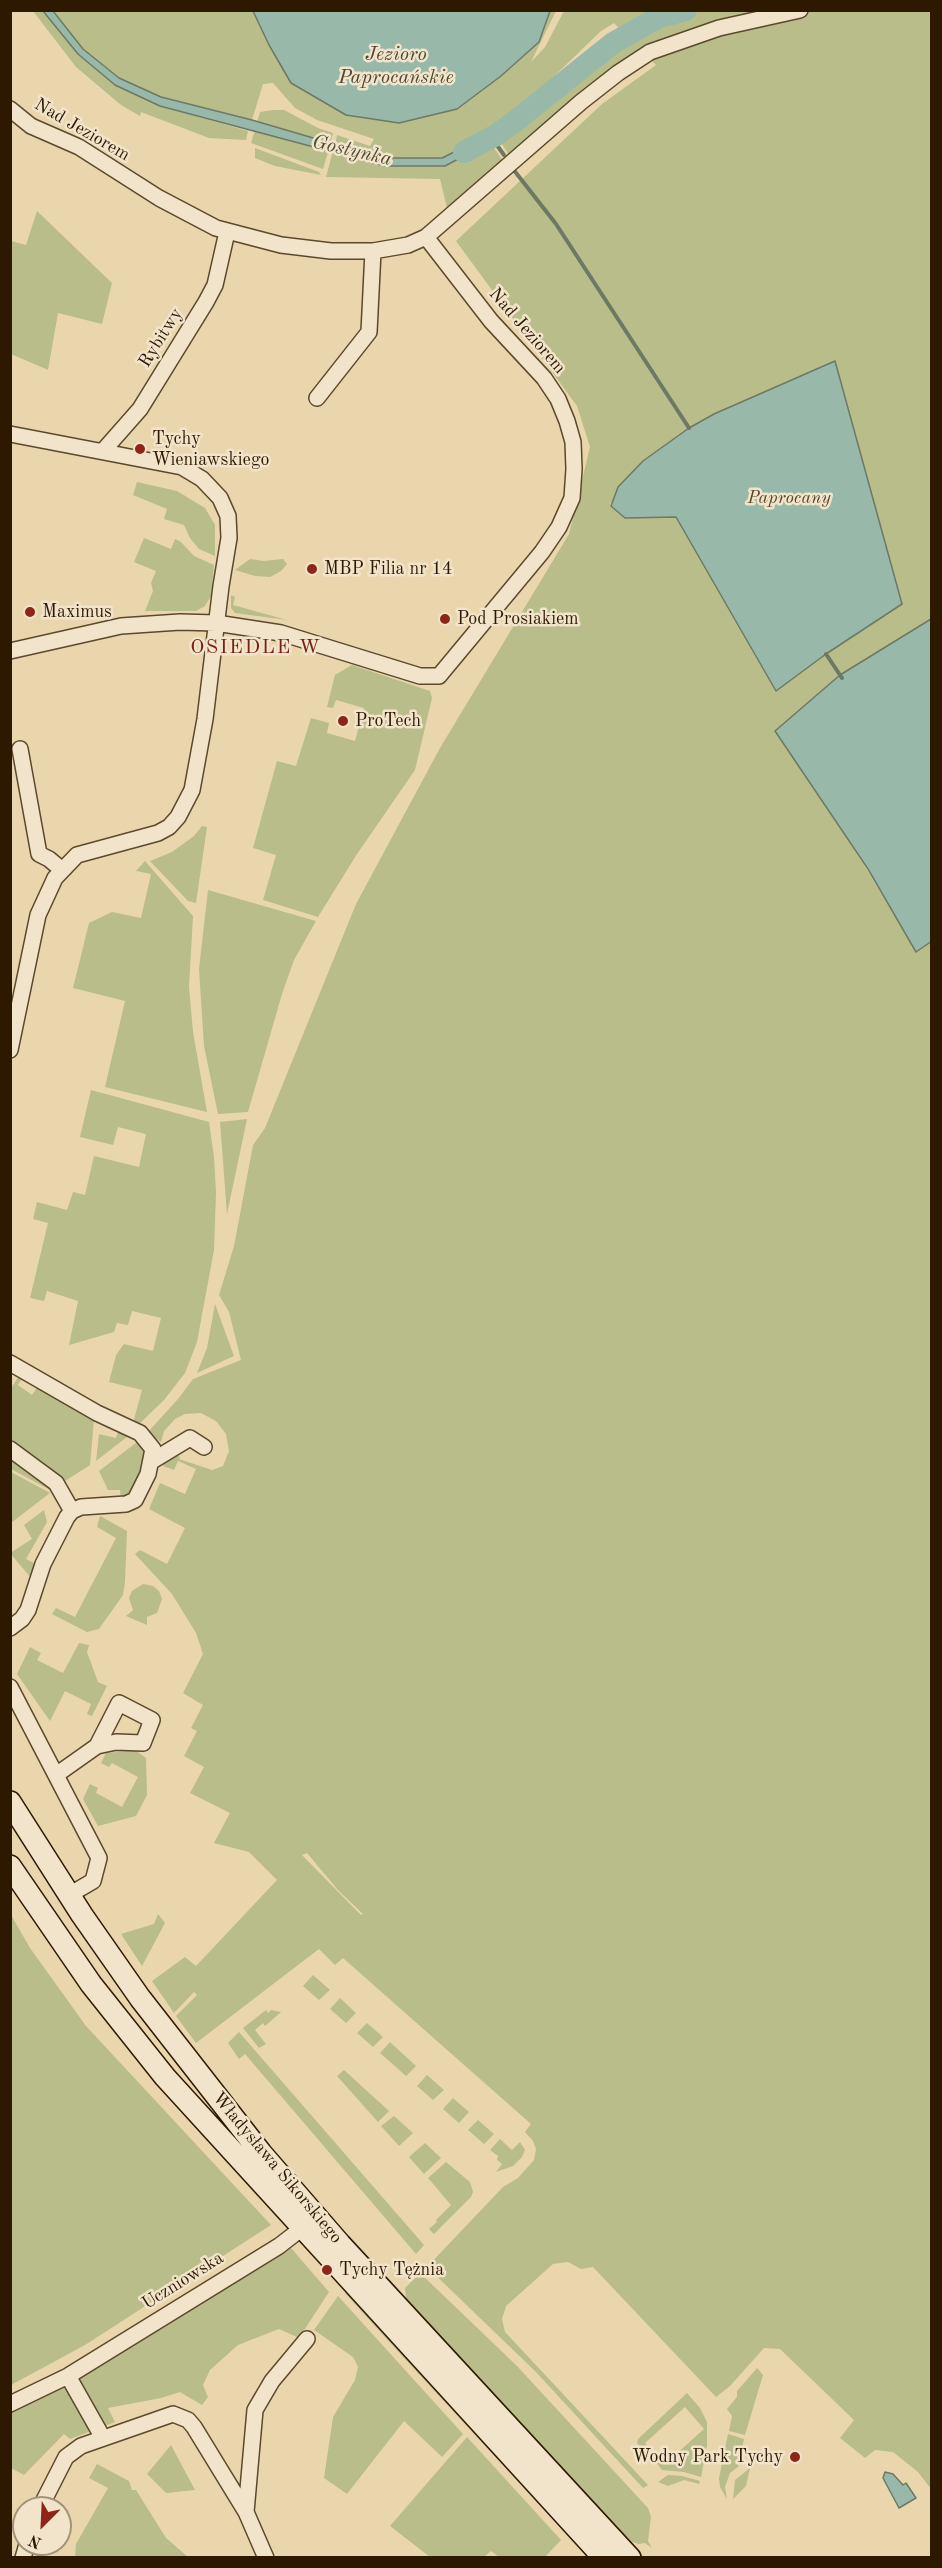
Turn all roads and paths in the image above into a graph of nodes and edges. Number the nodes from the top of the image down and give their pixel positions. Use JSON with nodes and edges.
{"nodes":[{"id":1,"x":800,"y":10,"type":"edge"},
{"id":2,"x":10,"y":110,"type":"edge"},
{"id":3,"x":227,"y":232,"type":"junction"},
{"id":4,"x":426,"y":237,"type":"junction"},
{"id":5,"x":373,"y":251,"type":"junction"},
{"id":6,"x":317,"y":398,"type":"dead end"},
{"id":7,"x":10,"y":434,"type":"edge"},
{"id":8,"x":103,"y":451,"type":"junction"},
{"id":9,"x":216,"y":623,"type":"junction"},
{"id":10,"x":10,"y":651,"type":"edge"},
{"id":11,"x":20,"y":749,"type":"dead end"},
{"id":12,"x":61,"y":869,"type":"junction"},
{"id":13,"x":10,"y":1050,"type":"edge"},
{"id":14,"x":10,"y":1363,"type":"edge"},
{"id":15,"x":204,"y":1447,"type":"dead end"},
{"id":16,"x":10,"y":1449,"type":"edge"},
{"id":17,"x":152,"y":1461,"type":"junction"},
{"id":18,"x":72,"y":1511,"type":"junction"},
{"id":19,"x":10,"y":1628,"type":"edge"},
{"id":20,"x":10,"y":1687,"type":"edge"},
{"id":21,"x":97,"y":1746,"type":"dead end"},
{"id":22,"x":56,"y":1775,"type":"junction"},
{"id":23,"x":10,"y":1802,"type":"edge"},
{"id":24,"x":10,"y":1866,"type":"edge"},
{"id":25,"x":69,"y":1895,"type":"junction"},
{"id":26,"x":310,"y":2222,"type":"junction"},
{"id":27,"x":307,"y":2339,"type":"dead end"},
{"id":28,"x":68,"y":2376,"type":"junction"},
{"id":29,"x":10,"y":2404,"type":"edge"},
{"id":30,"x":104,"y":2438,"type":"junction"},
{"id":31,"x":46,"y":2496,"type":"edge"},
{"id":32,"x":246,"y":2512,"type":"junction"},
{"id":33,"x":266,"y":2558,"type":"edge"},
{"id":34,"x":604,"y":2558,"type":"edge"},
{"id":35,"x":630,"y":2558,"type":"edge"}],
"edges":[{"from":1,"to":4,"type":"street","name":"Nad Jeziorem"},
{"from":2,"to":3,"type":"street","name":"Nad Jeziorem"},
{"from":3,"to":5,"type":"street","name":"Nad Jeziorem"},
{"from":3,"to":8,"type":"street","name":"Rybitwy"},
{"from":4,"to":5,"type":"street","name":"Nad Jeziorem"},
{"from":4,"to":9,"type":"street","name":"Nad Jeziorem"},
{"from":5,"to":6,"type":"street"},
{"from":7,"to":8,"type":"street"},
{"from":8,"to":9,"type":"street"},
{"from":9,"to":10,"type":"street"},
{"from":9,"to":12,"type":"street"},
{"from":11,"to":12,"type":"street"},
{"from":12,"to":13,"type":"street"},
{"from":14,"to":17,"type":"street"},
{"from":15,"to":17,"type":"street"},
{"from":16,"to":18,"type":"street"},
{"from":17,"to":18,"type":"street"},
{"from":18,"to":19,"type":"street"},
{"from":20,"to":22,"type":"street"},
{"from":21,"to":22,"type":"street"},
{"from":22,"to":25,"type":"street"},
{"from":23,"to":25,"type":"street","name":"Władysława Sikorskiego"},
{"from":24,"to":26,"type":"street","name":"Władysława Sikorskiego"},
{"from":25,"to":26,"type":"street","name":"Władysława Sikorskiego"},
{"from":26,"to":28,"type":"street","name":"Uczniowska"},
{"from":26,"to":34,"type":"street","name":"Władysława Sikorskiego"},
{"from":26,"to":35,"type":"street","name":"Władysława Sikorskiego"},
{"from":27,"to":32,"type":"street"},
{"from":28,"to":29,"type":"street","name":"Uczniowska"},
{"from":28,"to":30,"type":"street"},
{"from":30,"to":31,"type":"street"},
{"from":30,"to":32,"type":"street"},
{"from":32,"to":33,"type":"street"}]}
